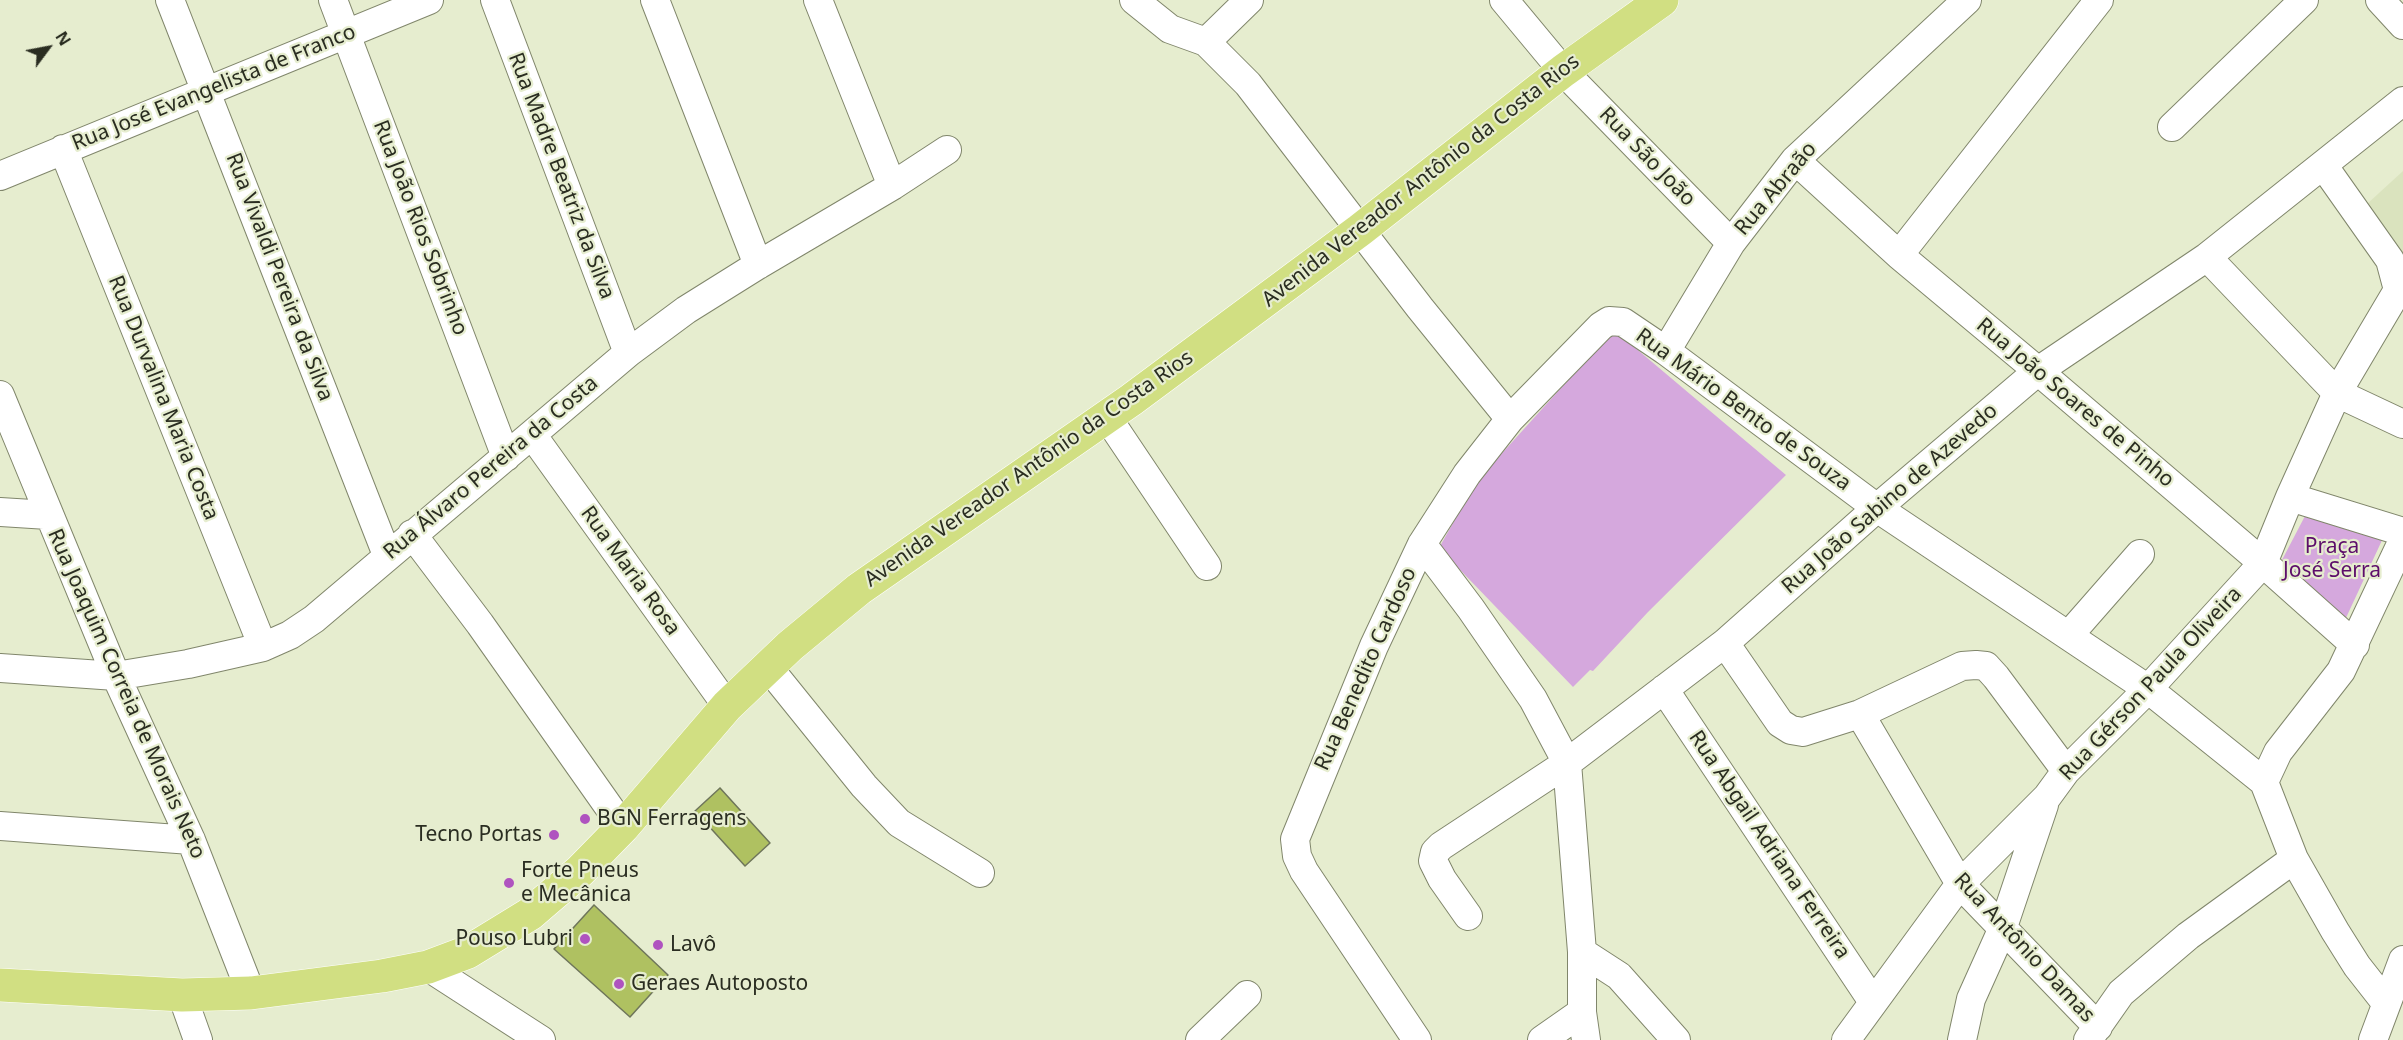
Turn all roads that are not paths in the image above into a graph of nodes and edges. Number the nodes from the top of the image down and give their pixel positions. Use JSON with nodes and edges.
{"nodes":[{"id":1,"x":170,"y":0,"type":"edge"},
{"id":2,"x":333,"y":0,"type":"edge"},
{"id":3,"x":429,"y":0,"type":"edge"},
{"id":4,"x":495,"y":0,"type":"edge"},
{"id":5,"x":655,"y":0,"type":"edge"},
{"id":6,"x":818,"y":0,"type":"edge"},
{"id":7,"x":1134,"y":0,"type":"edge"},
{"id":8,"x":1249,"y":0,"type":"edge"},
{"id":9,"x":1504,"y":0,"type":"edge"},
{"id":10,"x":1662,"y":0,"type":"edge"},
{"id":11,"x":1967,"y":0,"type":"edge"},
{"id":12,"x":2099,"y":0,"type":"edge"},
{"id":13,"x":2304,"y":0,"type":"edge"},
{"id":14,"x":2380,"y":0,"type":"edge"},
{"id":15,"x":2403,"y":26,"type":"edge"},
{"id":16,"x":346,"y":34,"type":"junction"},
{"id":17,"x":1206,"y":42,"type":"junction"},
{"id":18,"x":1563,"y":71,"type":"junction"},
{"id":19,"x":207,"y":91,"type":"junction"},
{"id":20,"x":2403,"y":101,"type":"edge"},
{"id":21,"x":2172,"y":127,"type":"dead end"},
{"id":22,"x":63,"y":149,"type":"junction"},
{"id":23,"x":947,"y":150,"type":"dead end"},
{"id":24,"x":1795,"y":160,"type":"junction"},
{"id":25,"x":2323,"y":165,"type":"junction"},
{"id":26,"x":0,"y":176,"type":"edge"},
{"id":27,"x":892,"y":186,"type":"junction"},
{"id":28,"x":1360,"y":230,"type":"junction"},
{"id":29,"x":1731,"y":243,"type":"junction"},
{"id":30,"x":1899,"y":255,"type":"junction"},
{"id":31,"x":2207,"y":257,"type":"junction"},
{"id":32,"x":758,"y":265,"type":"junction"},
{"id":33,"x":2401,"y":291,"type":"edge"},
{"id":34,"x":1601,"y":326,"type":"joint"},
{"id":35,"x":1666,"y":351,"type":"junction"},
{"id":36,"x":628,"y":353,"type":"junction"},
{"id":37,"x":2038,"y":370,"type":"junction"},
{"id":38,"x":2337,"y":393,"type":"junction"},
{"id":39,"x":0,"y":395,"type":"edge"},
{"id":40,"x":1107,"y":417,"type":"junction"},
{"id":41,"x":1510,"y":419,"type":"junction"},
{"id":42,"x":2403,"y":424,"type":"edge"},
{"id":43,"x":533,"y":436,"type":"junction"},
{"id":44,"x":506,"y":457,"type":"junction"},
{"id":45,"x":2290,"y":497,"type":"junction"},
{"id":46,"x":1876,"y":508,"type":"junction"},
{"id":47,"x":0,"y":512,"type":"edge"},
{"id":48,"x":48,"y":515,"type":"junction"},
{"id":49,"x":2403,"y":532,"type":"edge"},
{"id":50,"x":412,"y":534,"type":"junction"},
{"id":51,"x":2403,"y":540,"type":"edge"},
{"id":52,"x":1422,"y":544,"type":"junction"},
{"id":53,"x":2140,"y":554,"type":"dead end"},
{"id":54,"x":387,"y":555,"type":"junction"},
{"id":55,"x":2263,"y":563,"type":"junction"},
{"id":56,"x":1207,"y":566,"type":"dead end"},
{"id":57,"x":2069,"y":635,"type":"junction"},
{"id":58,"x":1725,"y":643,"type":"junction"},
{"id":59,"x":2355,"y":645,"type":"junction"},
{"id":60,"x":263,"y":647,"type":"junction"},
{"id":61,"x":768,"y":667,"type":"junction"},
{"id":62,"x":0,"y":668,"type":"edge"},
{"id":63,"x":116,"y":676,"type":"junction"},
{"id":64,"x":2148,"y":688,"type":"junction"},
{"id":65,"x":1664,"y":689,"type":"junction"},
{"id":66,"x":727,"y":706,"type":"junction"},
{"id":67,"x":1860,"y":714,"type":"junction"},
{"id":68,"x":1567,"y":763,"type":"junction"},
{"id":69,"x":2066,"y":771,"type":"junction"},
{"id":70,"x":2264,"y":782,"type":"junction"},
{"id":71,"x":2047,"y":797,"type":"junction"},
{"id":72,"x":0,"y":826,"type":"edge"},
{"id":73,"x":623,"y":827,"type":"junction"},
{"id":74,"x":191,"y":840,"type":"junction"},
{"id":75,"x":2294,"y":859,"type":"junction"},
{"id":76,"x":980,"y":873,"type":"dead end"},
{"id":77,"x":1960,"y":884,"type":"junction"},
{"id":78,"x":1468,"y":916,"type":"dead end"},
{"id":79,"x":2002,"y":930,"type":"junction"},
{"id":80,"x":1582,"y":952,"type":"junction"},
{"id":81,"x":2403,"y":960,"type":"edge"},
{"id":82,"x":428,"y":967,"type":"junction"},
{"id":83,"x":0,"y":985,"type":"edge"},
{"id":84,"x":251,"y":993,"type":"junction"},
{"id":85,"x":182,"y":995,"type":"junction"},
{"id":86,"x":1247,"y":995,"type":"dead end"},
{"id":87,"x":1873,"y":1002,"type":"junction"},
{"id":88,"x":2386,"y":1003,"type":"junction"},
{"id":89,"x":1582,"y":1012,"type":"junction"},
{"id":90,"x":2093,"y":1033,"type":"edge"},
{"id":91,"x":198,"y":1040,"type":"edge"},
{"id":92,"x":542,"y":1040,"type":"edge"},
{"id":93,"x":1200,"y":1040,"type":"edge"},
{"id":94,"x":1417,"y":1040,"type":"edge"},
{"id":95,"x":1542,"y":1040,"type":"edge"},
{"id":96,"x":1586,"y":1040,"type":"edge"},
{"id":97,"x":1676,"y":1040,"type":"edge"},
{"id":98,"x":1846,"y":1040,"type":"edge"},
{"id":99,"x":1962,"y":1040,"type":"edge"},
{"id":100,"x":2373,"y":1040,"type":"edge"}],
"edges":[{"from":1,"to":19,"type":"street","name":"Rua Vivaldi Pereira da Silva"},
{"from":2,"to":16,"type":"street","name":"Rua João Rios Sobrinho"},
{"from":3,"to":16,"type":"street","name":"Rua José Evangelista de Franco"},
{"from":4,"to":36,"type":"street","name":"Rua Madre Beatriz da Silva"},
{"from":5,"to":32,"type":"street"},
{"from":6,"to":27,"type":"street"},
{"from":7,"to":17,"type":"street"},
{"from":8,"to":17,"type":"street"},
{"from":9,"to":18,"type":"street","name":"Rua São João"},
{"from":10,"to":18,"type":"main road","name":"Avenida Vereador Antônio da Costa Rios"},
{"from":11,"to":24,"type":"street","name":"Rua Abraão"},
{"from":12,"to":30,"type":"street"},
{"from":13,"to":21,"type":"street"},
{"from":14,"to":15,"type":"street"},
{"from":16,"to":19,"type":"street","name":"Rua José Evangelista de Franco"},
{"from":16,"to":44,"type":"street","name":"Rua João Rios Sobrinho"},
{"from":17,"to":28,"type":"street"},
{"from":18,"to":28,"type":"main road","name":"Avenida Vereador Antônio da Costa Rios"},
{"from":18,"to":29,"type":"street","name":"Rua São João"},
{"from":19,"to":22,"type":"street","name":"Rua José Evangelista de Franco"},
{"from":19,"to":54,"type":"street","name":"Rua Vivaldi Pereira da Silva"},
{"from":20,"to":25,"type":"street","name":"Rua João Sabino de Azevedo"},
{"from":22,"to":26,"type":"street","name":"Rua José Evangelista de Franco"},
{"from":22,"to":60,"type":"street","name":"Rua Durvalina Maria Costa"},
{"from":23,"to":27,"type":"street","name":"Rua Álvaro Pereira da Costa"},
{"from":24,"to":29,"type":"street","name":"Rua Abraão"},
{"from":24,"to":30,"type":"street","name":"Rua João Soares de Pinho"},
{"from":25,"to":31,"type":"street","name":"Rua João Sabino de Azevedo"},
{"from":25,"to":33,"type":"street"},
{"from":27,"to":32,"type":"street","name":"Rua Álvaro Pereira da Costa"},
{"from":28,"to":40,"type":"main road","name":"Avenida Vereador Antônio da Costa Rios"},
{"from":28,"to":41,"type":"street"},
{"from":29,"to":35,"type":"street","name":"Rua Abraão"},
{"from":30,"to":37,"type":"street","name":"Rua João Soares de Pinho"},
{"from":31,"to":37,"type":"street","name":"Rua João Sabino de Azevedo"},
{"from":31,"to":38,"type":"street"},
{"from":32,"to":36,"type":"street","name":"Rua Álvaro Pereira da Costa"},
{"from":33,"to":38,"type":"street","name":"Rua Gérson Paula Oliveira"},
{"from":34,"to":35,"type":"street","name":"Rua Mário Bento de Souza"},
{"from":34,"to":41,"type":"street","name":"Rua Benedito Cardoso"},
{"from":35,"to":46,"type":"street","name":"Rua Mário Bento de Souza"},
{"from":36,"to":43,"type":"street","name":"Rua Álvaro Pereira da Costa"},
{"from":37,"to":46,"type":"street","name":"Rua João Sabino de Azevedo"},
{"from":37,"to":55,"type":"street","name":"Rua João Soares de Pinho"},
{"from":38,"to":42,"type":"street"},
{"from":38,"to":45,"type":"street","name":"Rua Gérson Paula Oliveira"},
{"from":39,"to":48,"type":"street","name":"Rua Joaquim Correia de Morais Neto"},
{"from":40,"to":56,"type":"street"},
{"from":40,"to":61,"type":"main road","name":"Avenida Vereador Antônio da Costa Rios"},
{"from":41,"to":52,"type":"street","name":"Rua Benedito Cardoso"},
{"from":43,"to":44,"type":"street","name":"Rua Álvaro Pereira da Costa"},
{"from":43,"to":66,"type":"street","name":"Rua Maria Rosa"},
{"from":44,"to":50,"type":"street","name":"Rua Álvaro Pereira da Costa"},
{"from":45,"to":49,"type":"street"},
{"from":45,"to":55,"type":"street","name":"Rua Gérson Paula Oliveira"},
{"from":46,"to":57,"type":"street","name":"Rua Mário Bento de Souza"},
{"from":46,"to":58,"type":"street","name":"Rua João Sabino de Azevedo"},
{"from":47,"to":48,"type":"street"},
{"from":48,"to":63,"type":"street","name":"Rua Joaquim Correia de Morais Neto"},
{"from":50,"to":54,"type":"street","name":"Rua Álvaro Pereira da Costa"},
{"from":50,"to":73,"type":"street"},
{"from":51,"to":59,"type":"street"},
{"from":52,"to":68,"type":"street"},
{"from":52,"to":94,"type":"street","name":"Rua Benedito Cardoso"},
{"from":53,"to":57,"type":"street"},
{"from":54,"to":60,"type":"street","name":"Rua Álvaro Pereira da Costa"},
{"from":55,"to":59,"type":"street","name":"Rua João Soares de Pinho"},
{"from":55,"to":64,"type":"street","name":"Rua Gérson Paula Oliveira"},
{"from":57,"to":64,"type":"street","name":"Rua Mário Bento de Souza"},
{"from":58,"to":65,"type":"street","name":"Rua João Sabino de Azevedo"},
{"from":58,"to":67,"type":"street"},
{"from":59,"to":70,"type":"street"},
{"from":60,"to":63,"type":"street","name":"Rua Álvaro Pereira da Costa"},
{"from":61,"to":66,"type":"main road","name":"Avenida Vereador Antônio da Costa Rios"},
{"from":61,"to":76,"type":"street"},
{"from":62,"to":63,"type":"street","name":"Rua Álvaro Pereira da Costa"},
{"from":63,"to":74,"type":"street","name":"Rua Joaquim Correia de Morais Neto"},
{"from":64,"to":69,"type":"street","name":"Rua Gérson Paula Oliveira"},
{"from":64,"to":70,"type":"street","name":"Rua Mário Bento de Souza"},
{"from":65,"to":68,"type":"street","name":"Rua João Sabino de Azevedo"},
{"from":65,"to":87,"type":"street","name":"Rua Abgail Adriana Ferreira"},
{"from":66,"to":73,"type":"main road","name":"Avenida Vereador Antônio da Costa Rios"},
{"from":67,"to":69,"type":"street"},
{"from":67,"to":77,"type":"street","name":"Rua Antônio Damas"},
{"from":68,"to":78,"type":"street","name":"Rua João Sabino de Azevedo"},
{"from":68,"to":80,"type":"street"},
{"from":69,"to":71,"type":"street","name":"Rua Gérson Paula Oliveira"},
{"from":70,"to":75,"type":"street"},
{"from":71,"to":77,"type":"street","name":"Rua Gérson Paula Oliveira"},
{"from":71,"to":79,"type":"street"},
{"from":72,"to":74,"type":"street"},
{"from":73,"to":82,"type":"main road","name":"Avenida Vereador Antônio da Costa Rios"},
{"from":74,"to":84,"type":"street","name":"Rua Joaquim Correia de Morais Neto"},
{"from":75,"to":88,"type":"street"},
{"from":75,"to":90,"type":"street"},
{"from":77,"to":79,"type":"street","name":"Rua Antônio Damas"},
{"from":77,"to":87,"type":"street","name":"Rua Gérson Paula Oliveira"},
{"from":79,"to":90,"type":"street","name":"Rua Antônio Damas"},
{"from":79,"to":99,"type":"street"},
{"from":80,"to":89,"type":"street"},
{"from":80,"to":97,"type":"street"},
{"from":81,"to":88,"type":"street"},
{"from":82,"to":84,"type":"main road","name":"Avenida Vereador Antônio da Costa Rios"},
{"from":82,"to":92,"type":"street"},
{"from":83,"to":85,"type":"main road","name":"Avenida Vereador Antônio da Costa Rios"},
{"from":84,"to":85,"type":"main road","name":"Avenida Vereador Antônio da Costa Rios"},
{"from":85,"to":91,"type":"street"},
{"from":86,"to":93,"type":"street"},
{"from":87,"to":98,"type":"street","name":"Rua Gérson Paula Oliveira"},
{"from":88,"to":100,"type":"street"},
{"from":89,"to":95,"type":"street"},
{"from":89,"to":96,"type":"street"}]}
